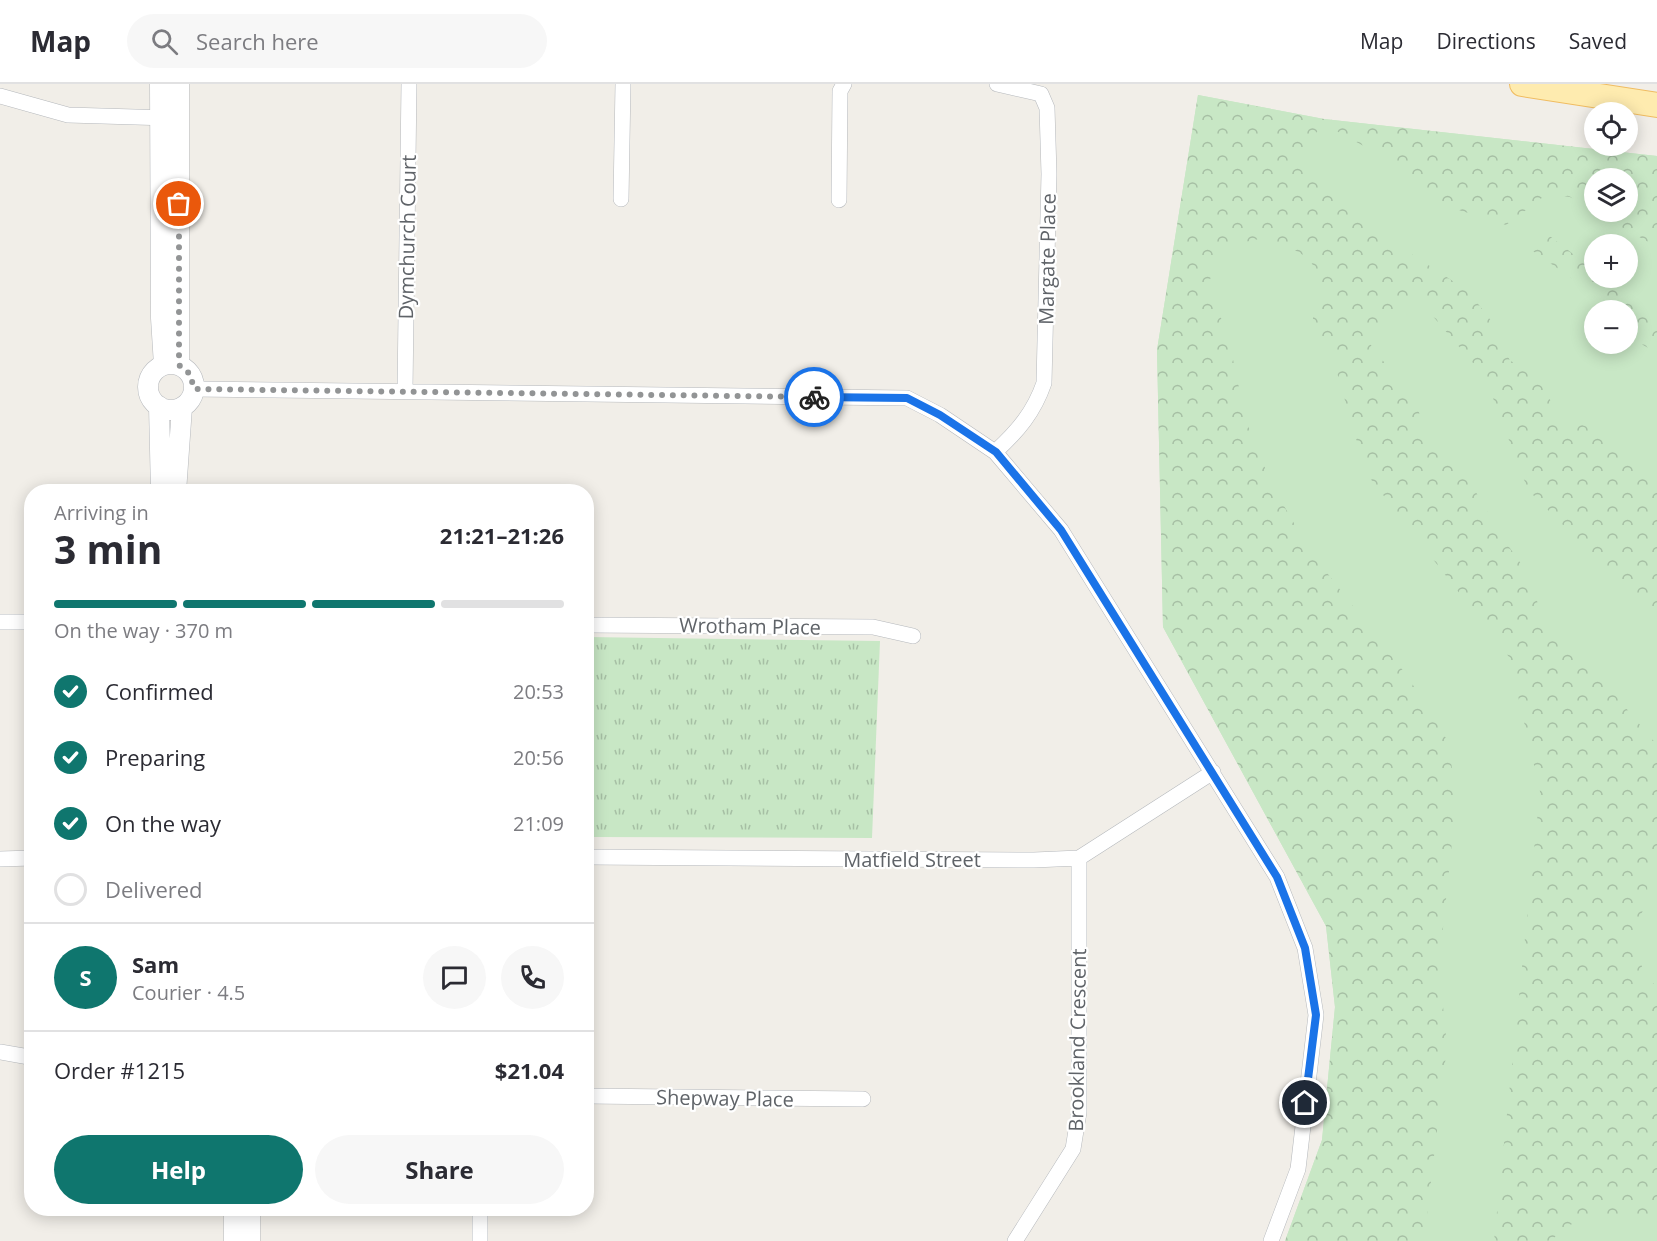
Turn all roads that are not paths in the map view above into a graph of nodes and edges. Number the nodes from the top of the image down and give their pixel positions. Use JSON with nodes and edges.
{"nodes":[{"id":1,"x":160,"y":84,"type":"edge"},
{"id":2,"x":179,"y":84,"type":"edge"},
{"id":3,"x":408,"y":84,"type":"edge"},
{"id":4,"x":623,"y":84,"type":"edge"},
{"id":5,"x":844,"y":84,"type":"edge"},
{"id":6,"x":998,"y":84,"type":"edge"},
{"id":7,"x":1522,"y":84,"type":"edge"},
{"id":8,"x":0,"y":96,"type":"edge"},
{"id":9,"x":1657,"y":105,"type":"edge"},
{"id":10,"x":169,"y":118,"type":"junction"},
{"id":11,"x":621,"y":199,"type":"dead end"},
{"id":12,"x":839,"y":200,"type":"dead end"},
{"id":13,"x":171,"y":365,"type":"junction"},
{"id":14,"x":194,"y":389,"type":"junction"},
{"id":15,"x":405,"y":391,"type":"junction"},
{"id":16,"x":159,"y":406,"type":"junction"},
{"id":17,"x":182,"y":407,"type":"junction"},
{"id":18,"x":996,"y":452,"type":"junction"},
{"id":19,"x":161,"y":484,"type":"edge"},
{"id":20,"x":177,"y":484,"type":"edge"},
{"id":21,"x":0,"y":622,"type":"edge"},
{"id":22,"x":24,"y":622,"type":"edge"},
{"id":23,"x":594,"y":625,"type":"edge"},
{"id":24,"x":913,"y":636,"type":"dead end"},
{"id":25,"x":1213,"y":772,"type":"junction"},
{"id":26,"x":594,"y":857,"type":"edge"},
{"id":27,"x":24,"y":858,"type":"edge"},
{"id":28,"x":1079,"y":858,"type":"junction"},
{"id":29,"x":0,"y":859,"type":"edge"},
{"id":30,"x":0,"y":1052,"type":"edge"},
{"id":31,"x":24,"y":1055,"type":"edge"},
{"id":32,"x":594,"y":1096,"type":"edge"},
{"id":33,"x":863,"y":1100,"type":"dead end"},
{"id":34,"x":234,"y":1216,"type":"edge"},
{"id":35,"x":250,"y":1216,"type":"edge"},
{"id":36,"x":480,"y":1216,"type":"edge"},
{"id":37,"x":234,"y":1241,"type":"edge"},
{"id":38,"x":250,"y":1241,"type":"edge"},
{"id":39,"x":480,"y":1241,"type":"edge"},
{"id":40,"x":1015,"y":1241,"type":"edge"},
{"id":41,"x":1270,"y":1241,"type":"edge"}],
"edges":[{"from":1,"to":10,"type":"street"},
{"from":2,"to":10,"type":"street"},
{"from":3,"to":15,"type":"street","name":"Dymchurch Court"},
{"from":4,"to":11,"type":"street"},
{"from":5,"to":12,"type":"street"},
{"from":6,"to":18,"type":"street","name":"Margate Place"},
{"from":7,"to":9,"type":"main road"},
{"from":8,"to":10,"type":"street"},
{"from":10,"to":13,"type":"street"},
{"from":13,"to":14,"type":"street"},
{"from":13,"to":16,"type":"street"},
{"from":14,"to":15,"type":"street"},
{"from":14,"to":17,"type":"street"},
{"from":15,"to":18,"type":"street"},
{"from":16,"to":17,"type":"street"},
{"from":16,"to":19,"type":"street"},
{"from":17,"to":20,"type":"street"},
{"from":18,"to":25,"type":"street"},
{"from":21,"to":22,"type":"street"},
{"from":23,"to":24,"type":"street","name":"Wrotham Place"},
{"from":25,"to":28,"type":"street"},
{"from":25,"to":41,"type":"street"},
{"from":26,"to":28,"type":"street","name":"Matfield Street"},
{"from":27,"to":29,"type":"street"},
{"from":28,"to":40,"type":"street","name":"Brookland Crescent"},
{"from":30,"to":31,"type":"street"},
{"from":32,"to":33,"type":"street","name":"Shepway Place"},
{"from":34,"to":37,"type":"street"},
{"from":35,"to":38,"type":"street"},
{"from":36,"to":39,"type":"street"}]}
